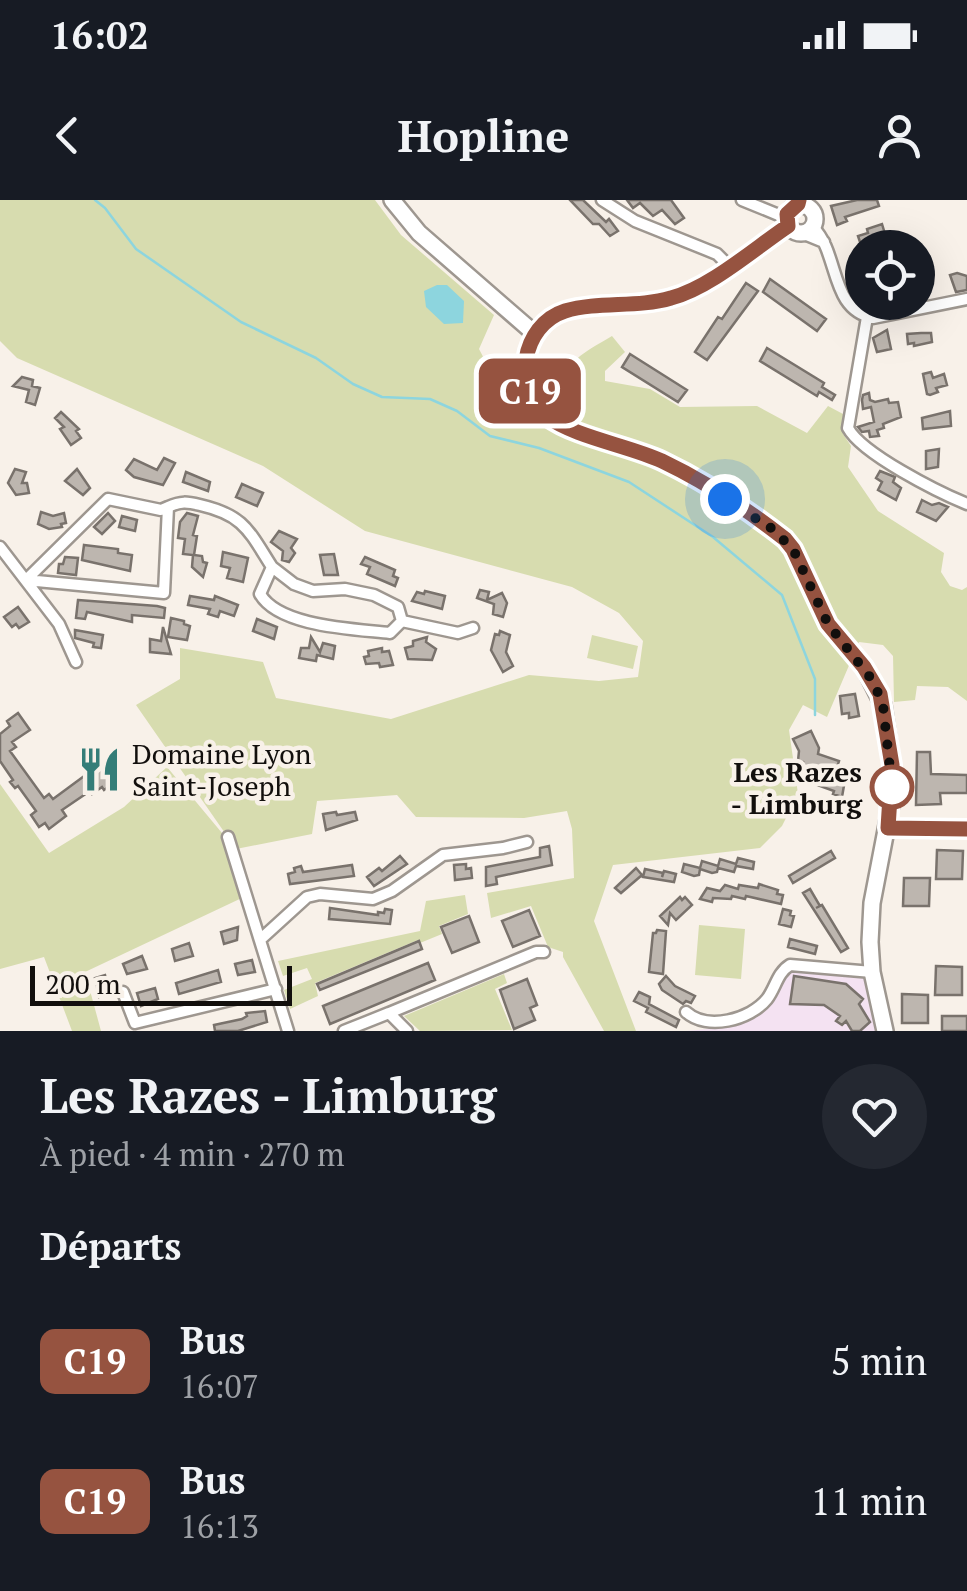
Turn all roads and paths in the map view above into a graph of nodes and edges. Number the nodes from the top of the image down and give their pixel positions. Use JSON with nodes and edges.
{"nodes":[{"id":1,"x":392,"y":200,"type":"edge"},
{"id":2,"x":602,"y":200,"type":"edge"},
{"id":3,"x":742,"y":200,"type":"edge"},
{"id":4,"x":799,"y":202,"type":"edge"},
{"id":5,"x":797,"y":226,"type":"junction"},
{"id":6,"x":729,"y":266,"type":"junction"},
{"id":7,"x":845,"y":297,"type":"edge"},
{"id":8,"x":967,"y":299,"type":"edge"},
{"id":9,"x":935,"y":305,"type":"edge"},
{"id":10,"x":866,"y":320,"type":"edge"},
{"id":11,"x":534,"y":333,"type":"junction"},
{"id":12,"x":967,"y":496,"type":"edge"},
{"id":13,"x":950,"y":497,"type":"junction"},
{"id":14,"x":967,"y":504,"type":"edge"},
{"id":15,"x":168,"y":507,"type":"junction"},
{"id":16,"x":0,"y":547,"type":"edge"},
{"id":17,"x":272,"y":567,"type":"junction"},
{"id":18,"x":26,"y":580,"type":"junction"},
{"id":19,"x":402,"y":621,"type":"junction"},
{"id":20,"x":473,"y":628,"type":"dead end"},
{"id":21,"x":76,"y":662,"type":"dead end"},
{"id":22,"x":888,"y":828,"type":"junction"},
{"id":23,"x":967,"y":830,"type":"edge"},
{"id":24,"x":228,"y":837,"type":"dead end"},
{"id":25,"x":527,"y":842,"type":"dead end"},
{"id":26,"x":878,"y":881,"type":"junction"},
{"id":27,"x":262,"y":938,"type":"junction"},
{"id":28,"x":544,"y":952,"type":"dead end"},
{"id":29,"x":872,"y":972,"type":"junction"},
{"id":30,"x":276,"y":989,"type":"junction"},
{"id":31,"x":122,"y":992,"type":"dead end"},
{"id":32,"x":886,"y":1005,"type":"junction"},
{"id":33,"x":389,"y":1012,"type":"junction"},
{"id":34,"x":686,"y":1012,"type":"dead end"},
{"id":35,"x":887,"y":1029,"type":"edge"},
{"id":36,"x":288,"y":1031,"type":"edge"},
{"id":37,"x":344,"y":1031,"type":"edge"},
{"id":38,"x":407,"y":1031,"type":"edge"}],
"edges":[{"from":1,"to":11,"type":"street"},
{"from":2,"to":6,"type":"street"},
{"from":3,"to":5,"type":"street"},
{"from":4,"to":5,"type":"street"},
{"from":4,"to":5,"type":"street"},
{"from":5,"to":6,"type":"street"},
{"from":5,"to":7,"type":"street"},
{"from":6,"to":11,"type":"street"},
{"from":8,"to":9,"type":"street"},
{"from":10,"to":13,"type":"street"},
{"from":11,"to":22,"type":"street"},
{"from":12,"to":13,"type":"street"},
{"from":13,"to":14,"type":"street"},
{"from":15,"to":17,"type":"street"},
{"from":15,"to":18,"type":"street"},
{"from":15,"to":18,"type":"street"},
{"from":16,"to":18,"type":"street"},
{"from":17,"to":19,"type":"street"},
{"from":17,"to":19,"type":"street"},
{"from":18,"to":21,"type":"street"},
{"from":19,"to":20,"type":"street"},
{"from":22,"to":23,"type":"street"},
{"from":22,"to":26,"type":"street"},
{"from":24,"to":27,"type":"street"},
{"from":25,"to":27,"type":"street"},
{"from":26,"to":29,"type":"street"},
{"from":26,"to":32,"type":"street"},
{"from":27,"to":30,"type":"street"},
{"from":28,"to":33,"type":"street"},
{"from":29,"to":32,"type":"street"},
{"from":29,"to":34,"type":"street"},
{"from":29,"to":35,"type":"street"},
{"from":30,"to":31,"type":"street"},
{"from":30,"to":36,"type":"street"},
{"from":32,"to":35,"type":"street"},
{"from":33,"to":37,"type":"street"},
{"from":33,"to":38,"type":"street"}]}
